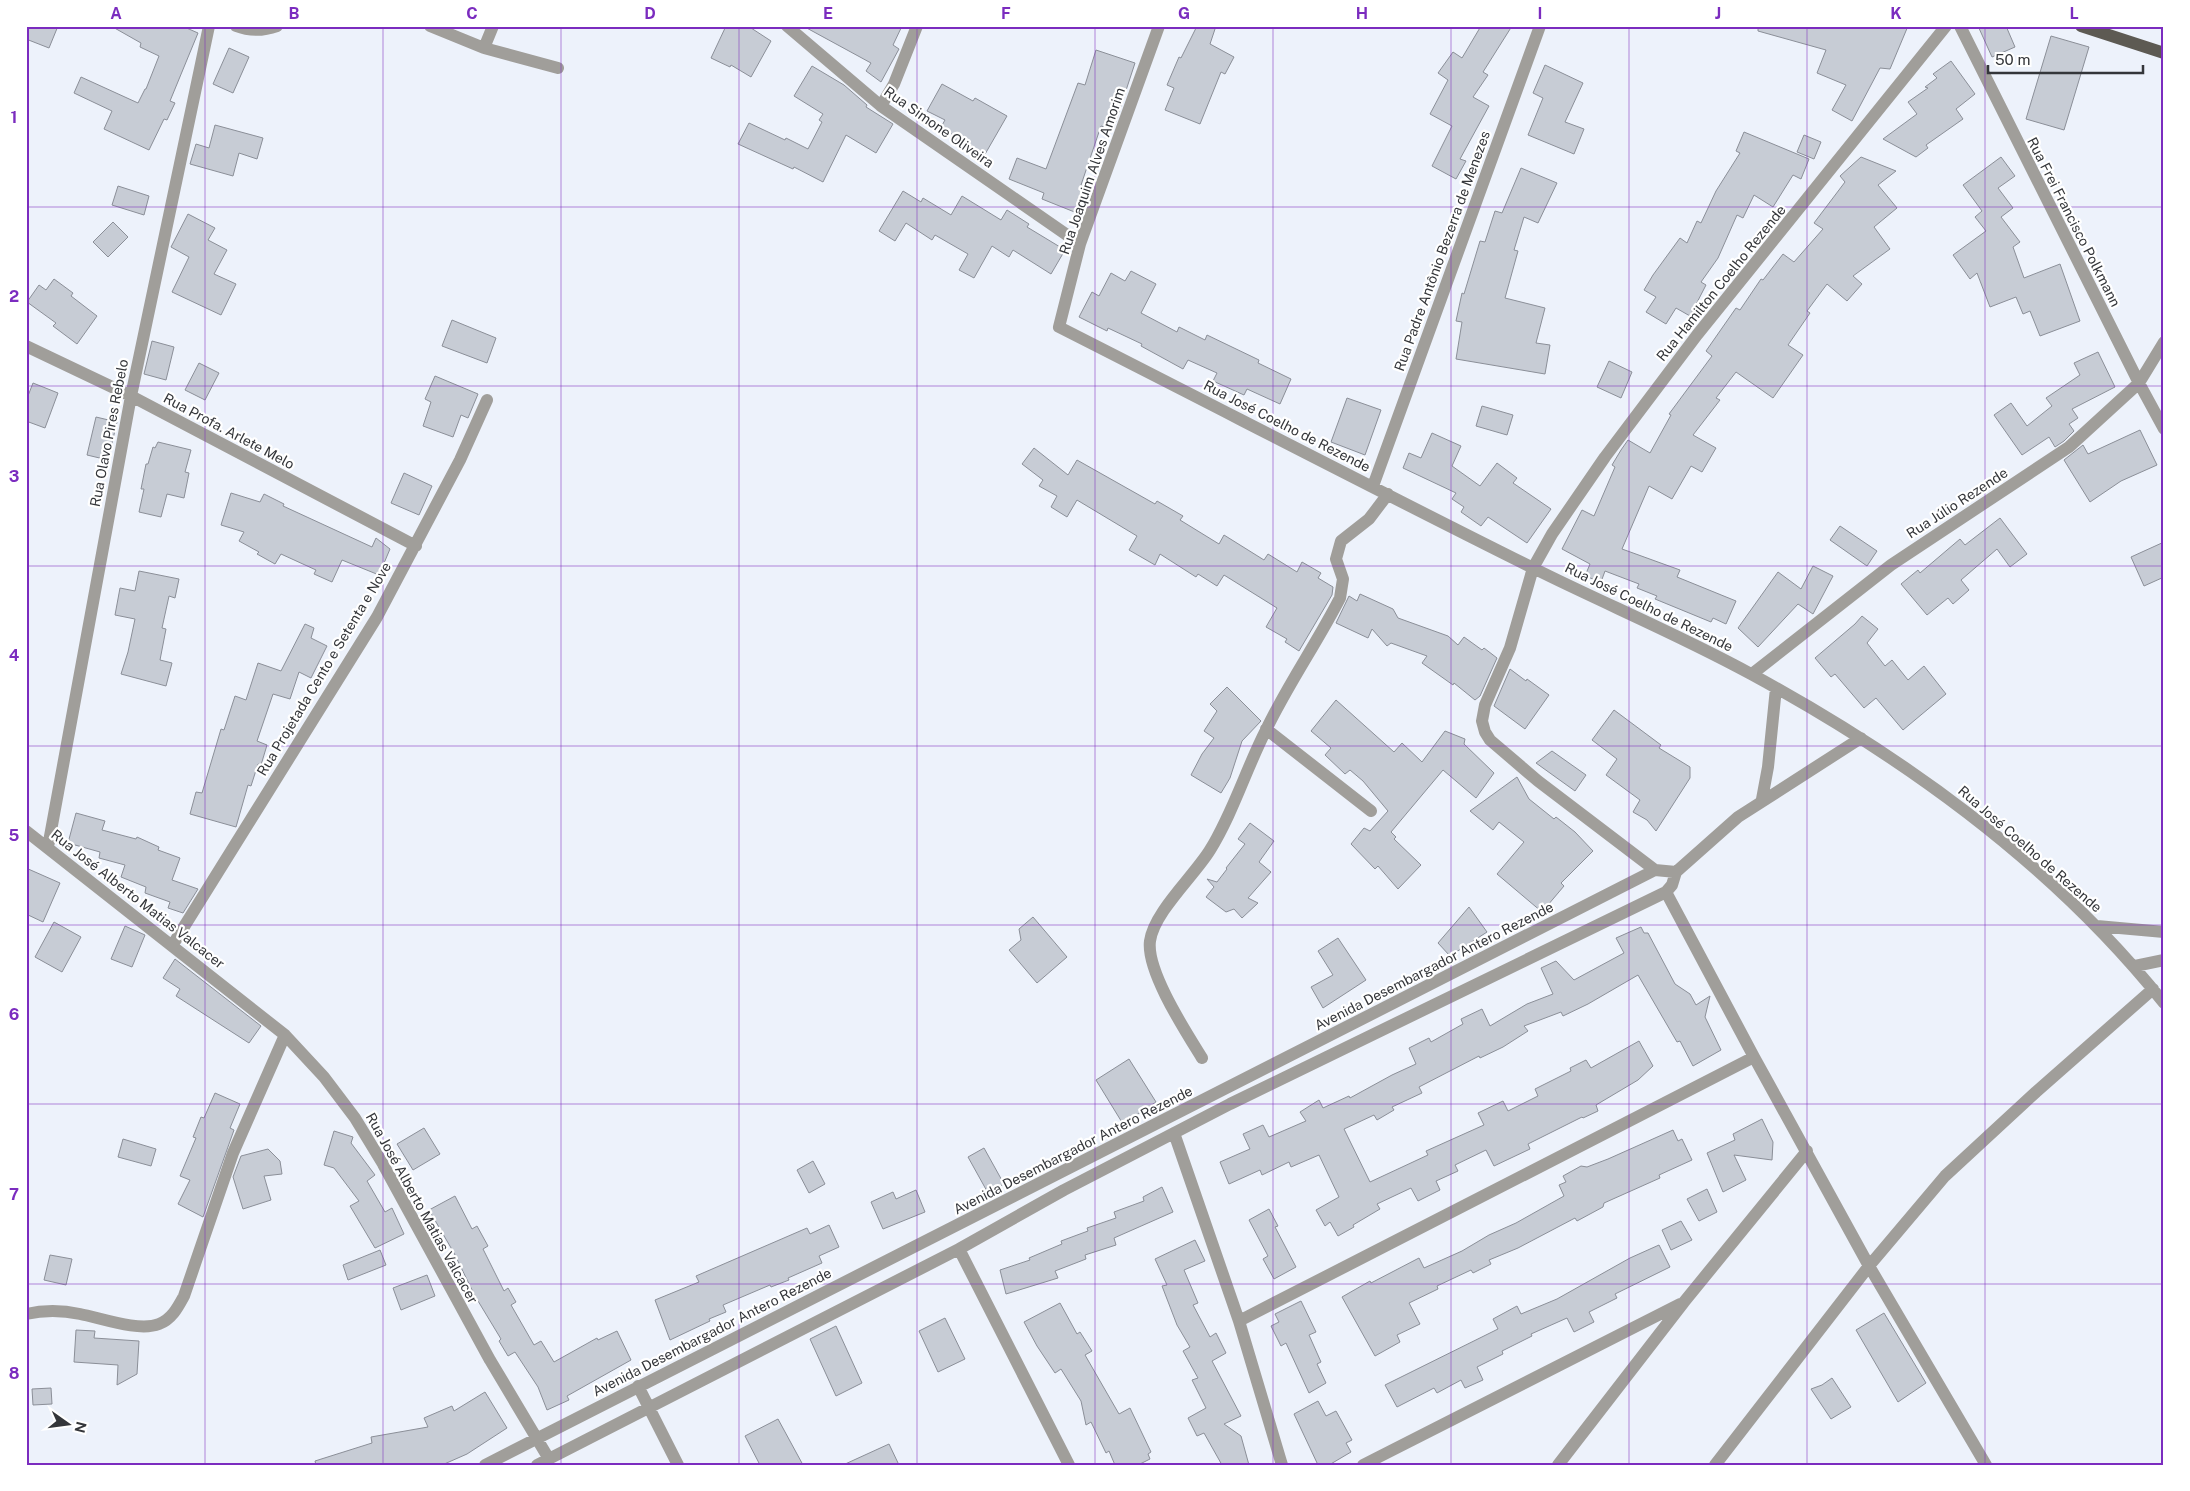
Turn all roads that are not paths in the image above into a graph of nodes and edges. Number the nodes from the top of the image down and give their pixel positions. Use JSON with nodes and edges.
{"nodes":[{"id":1,"x":209,"y":26,"type":"edge"},
{"id":2,"x":236,"y":26,"type":"edge"},
{"id":3,"x":277,"y":26,"type":"edge"},
{"id":4,"x":430,"y":26,"type":"edge"},
{"id":5,"x":493,"y":26,"type":"edge"},
{"id":6,"x":787,"y":26,"type":"edge"},
{"id":7,"x":916,"y":26,"type":"edge"},
{"id":8,"x":1159,"y":26,"type":"edge"},
{"id":9,"x":1540,"y":26,"type":"edge"},
{"id":10,"x":1946,"y":26,"type":"edge"},
{"id":11,"x":1960,"y":26,"type":"edge"},
{"id":12,"x":2081,"y":26,"type":"edge"},
{"id":13,"x":484,"y":48,"type":"junction"},
{"id":14,"x":2164,"y":54,"type":"edge"},
{"id":15,"x":558,"y":68,"type":"dead end"},
{"id":16,"x":881,"y":106,"type":"junction"},
{"id":17,"x":1080,"y":244,"type":"junction"},
{"id":18,"x":1059,"y":327,"type":"joint"},
{"id":19,"x":2164,"y":342,"type":"edge"},
{"id":20,"x":26,"y":346,"type":"edge"},
{"id":21,"x":2139,"y":384,"type":"junction"},
{"id":22,"x":131,"y":396,"type":"junction"},
{"id":23,"x":487,"y":400,"type":"dead end"},
{"id":24,"x":2164,"y":429,"type":"edge"},
{"id":25,"x":1373,"y":486,"type":"junction"},
{"id":26,"x":1388,"y":494,"type":"junction"},
{"id":27,"x":416,"y":546,"type":"junction"},
{"id":28,"x":1533,"y":568,"type":"junction"},
{"id":29,"x":1752,"y":674,"type":"junction"},
{"id":30,"x":1776,"y":688,"type":"junction"},
{"id":31,"x":1266,"y":729,"type":"junction"},
{"id":32,"x":1861,"y":738,"type":"junction"},
{"id":33,"x":1762,"y":800,"type":"junction"},
{"id":34,"x":1371,"y":811,"type":"dead end"},
{"id":35,"x":26,"y":831,"type":"edge"},
{"id":36,"x":48,"y":847,"type":"junction"},
{"id":37,"x":1655,"y":870,"type":"junction"},
{"id":38,"x":1676,"y":872,"type":"junction"},
{"id":39,"x":1666,"y":892,"type":"junction"},
{"id":40,"x":2097,"y":926,"type":"junction"},
{"id":41,"x":2164,"y":932,"type":"edge"},
{"id":42,"x":172,"y":946,"type":"junction"},
{"id":43,"x":2164,"y":960,"type":"edge"},
{"id":44,"x":2135,"y":966,"type":"junction"},
{"id":45,"x":1463,"y":968,"type":"junction"},
{"id":46,"x":1472,"y":987,"type":"junction"},
{"id":47,"x":2153,"y":989,"type":"junction"},
{"id":48,"x":2164,"y":1003,"type":"edge"},
{"id":49,"x":285,"y":1035,"type":"junction"},
{"id":50,"x":1754,"y":1057,"type":"junction"},
{"id":51,"x":1202,"y":1058,"type":"dead end"},
{"id":52,"x":1174,"y":1133,"type":"junction"},
{"id":53,"x":1122,"y":1141,"type":"junction"},
{"id":54,"x":1807,"y":1151,"type":"junction"},
{"id":55,"x":1129,"y":1156,"type":"junction"},
{"id":56,"x":1056,"y":1175,"type":"junction"},
{"id":57,"x":1064,"y":1190,"type":"junction"},
{"id":58,"x":959,"y":1249,"type":"junction"},
{"id":59,"x":1869,"y":1266,"type":"junction"},
{"id":60,"x":826,"y":1292,"type":"junction"},
{"id":61,"x":1684,"y":1302,"type":"junction"},
{"id":62,"x":836,"y":1311,"type":"junction"},
{"id":63,"x":26,"y":1314,"type":"edge"},
{"id":64,"x":1239,"y":1321,"type":"junction"},
{"id":65,"x":638,"y":1386,"type":"junction"},
{"id":66,"x":649,"y":1407,"type":"junction"},
{"id":67,"x":537,"y":1438,"type":"junction"},
{"id":68,"x":549,"y":1458,"type":"junction"},
{"id":69,"x":485,"y":1465,"type":"edge"},
{"id":70,"x":537,"y":1465,"type":"edge"},
{"id":71,"x":678,"y":1465,"type":"edge"},
{"id":72,"x":1069,"y":1465,"type":"edge"},
{"id":73,"x":1282,"y":1465,"type":"edge"},
{"id":74,"x":1363,"y":1465,"type":"edge"},
{"id":75,"x":1558,"y":1465,"type":"edge"},
{"id":76,"x":1715,"y":1465,"type":"edge"},
{"id":77,"x":1986,"y":1465,"type":"edge"}],
"edges":[{"from":1,"to":22,"type":"street","name":"Rua Olavo Pires Rebelo"},
{"from":2,"to":3,"type":"street"},
{"from":4,"to":13,"type":"street"},
{"from":5,"to":13,"type":"street"},
{"from":6,"to":16,"type":"street","name":"Rua Simone Oliveira"},
{"from":7,"to":16,"type":"street"},
{"from":8,"to":17,"type":"street","name":"Rua Joaquim Alves Amorim"},
{"from":9,"to":25,"type":"street","name":"Rua Padre Antônio Bezerra de Menezes"},
{"from":10,"to":28,"type":"street","name":"Rua Hamilton Coelho Rezende"},
{"from":11,"to":21,"type":"street","name":"Rua Frei Francisco Polkmann"},
{"from":12,"to":14,"type":"main road"},
{"from":13,"to":15,"type":"street"},
{"from":16,"to":17,"type":"street","name":"Rua Simone Oliveira"},
{"from":17,"to":18,"type":"street","name":"Rua Joaquim Alves Amorim"},
{"from":18,"to":25,"type":"street","name":"Rua José Coelho de Rezende"},
{"from":19,"to":21,"type":"street","name":"Rua Júlio Rezende"},
{"from":20,"to":22,"type":"street","name":"Rua Profa. Arlete Melo"},
{"from":21,"to":24,"type":"street","name":"Rua Frei Francisco Polkmann"},
{"from":21,"to":29,"type":"street","name":"Rua Júlio Rezende"},
{"from":22,"to":27,"type":"street","name":"Rua Profa. Arlete Melo"},
{"from":22,"to":36,"type":"street","name":"Rua Olavo Pires Rebelo"},
{"from":23,"to":27,"type":"street","name":"Rua Projetada Cento e Setenta e Nove"},
{"from":25,"to":26,"type":"street","name":"Rua José Coelho de Rezende"},
{"from":26,"to":28,"type":"street","name":"Rua José Coelho de Rezende"},
{"from":26,"to":31,"type":"street"},
{"from":27,"to":42,"type":"street","name":"Rua Projetada Cento e Setenta e Nove"},
{"from":28,"to":29,"type":"street","name":"Rua José Coelho de Rezende"},
{"from":28,"to":37,"type":"street","name":"Rua Hamilton Coelho Rezende"},
{"from":29,"to":30,"type":"street","name":"Rua José Coelho de Rezende"},
{"from":30,"to":32,"type":"street","name":"Rua José Coelho de Rezende"},
{"from":30,"to":33,"type":"street"},
{"from":31,"to":34,"type":"street"},
{"from":31,"to":51,"type":"street"},
{"from":32,"to":33,"type":"street"},
{"from":32,"to":40,"type":"street","name":"Rua José Coelho de Rezende"},
{"from":33,"to":38,"type":"street"},
{"from":35,"to":36,"type":"street","name":"Rua José Alberto Matias Valcacer"},
{"from":36,"to":42,"type":"street","name":"Rua José Alberto Matias Valcacer"},
{"from":37,"to":38,"type":"street"},
{"from":37,"to":45,"type":"street","name":"Avenida Desembargador Antero Rezende"},
{"from":38,"to":39,"type":"street"},
{"from":39,"to":46,"type":"street"},
{"from":39,"to":50,"type":"street"},
{"from":40,"to":41,"type":"street"},
{"from":40,"to":44,"type":"street","name":"Rua José Coelho de Rezende"},
{"from":42,"to":49,"type":"street","name":"Rua José Alberto Matias Valcacer"},
{"from":43,"to":44,"type":"street"},
{"from":44,"to":47,"type":"street","name":"Rua José Coelho de Rezende"},
{"from":45,"to":46,"type":"street"},
{"from":45,"to":53,"type":"street","name":"Avenida Desembargador Antero Rezende"},
{"from":46,"to":52,"type":"street"},
{"from":47,"to":48,"type":"street","name":"Rua José Coelho de Rezende"},
{"from":47,"to":59,"type":"street"},
{"from":49,"to":63,"type":"street"},
{"from":49,"to":67,"type":"street","name":"Rua José Alberto Matias Valcacer"},
{"from":50,"to":54,"type":"street"},
{"from":50,"to":64,"type":"street"},
{"from":52,"to":55,"type":"street"},
{"from":52,"to":64,"type":"street"},
{"from":53,"to":55,"type":"street"},
{"from":53,"to":56,"type":"street","name":"Avenida Desembargador Antero Rezende"},
{"from":54,"to":59,"type":"street"},
{"from":54,"to":61,"type":"street"},
{"from":55,"to":57,"type":"street"},
{"from":56,"to":57,"type":"street"},
{"from":56,"to":60,"type":"street","name":"Avenida Desembargador Antero Rezende"},
{"from":57,"to":58,"type":"street"},
{"from":58,"to":62,"type":"street"},
{"from":58,"to":72,"type":"street"},
{"from":59,"to":76,"type":"street"},
{"from":59,"to":77,"type":"street"},
{"from":60,"to":62,"type":"street"},
{"from":60,"to":65,"type":"street","name":"Avenida Desembargador Antero Rezende"},
{"from":61,"to":74,"type":"street"},
{"from":61,"to":75,"type":"street"},
{"from":62,"to":66,"type":"street"},
{"from":64,"to":73,"type":"street"},
{"from":65,"to":66,"type":"street"},
{"from":65,"to":67,"type":"street","name":"Avenida Desembargador Antero Rezende"},
{"from":66,"to":68,"type":"street"},
{"from":66,"to":71,"type":"street"},
{"from":67,"to":68,"type":"street","name":"Rua José Alberto Matias Valcacer"},
{"from":67,"to":69,"type":"street","name":"Avenida Desembargador Antero Rezende"},
{"from":68,"to":70,"type":"street"}]}
